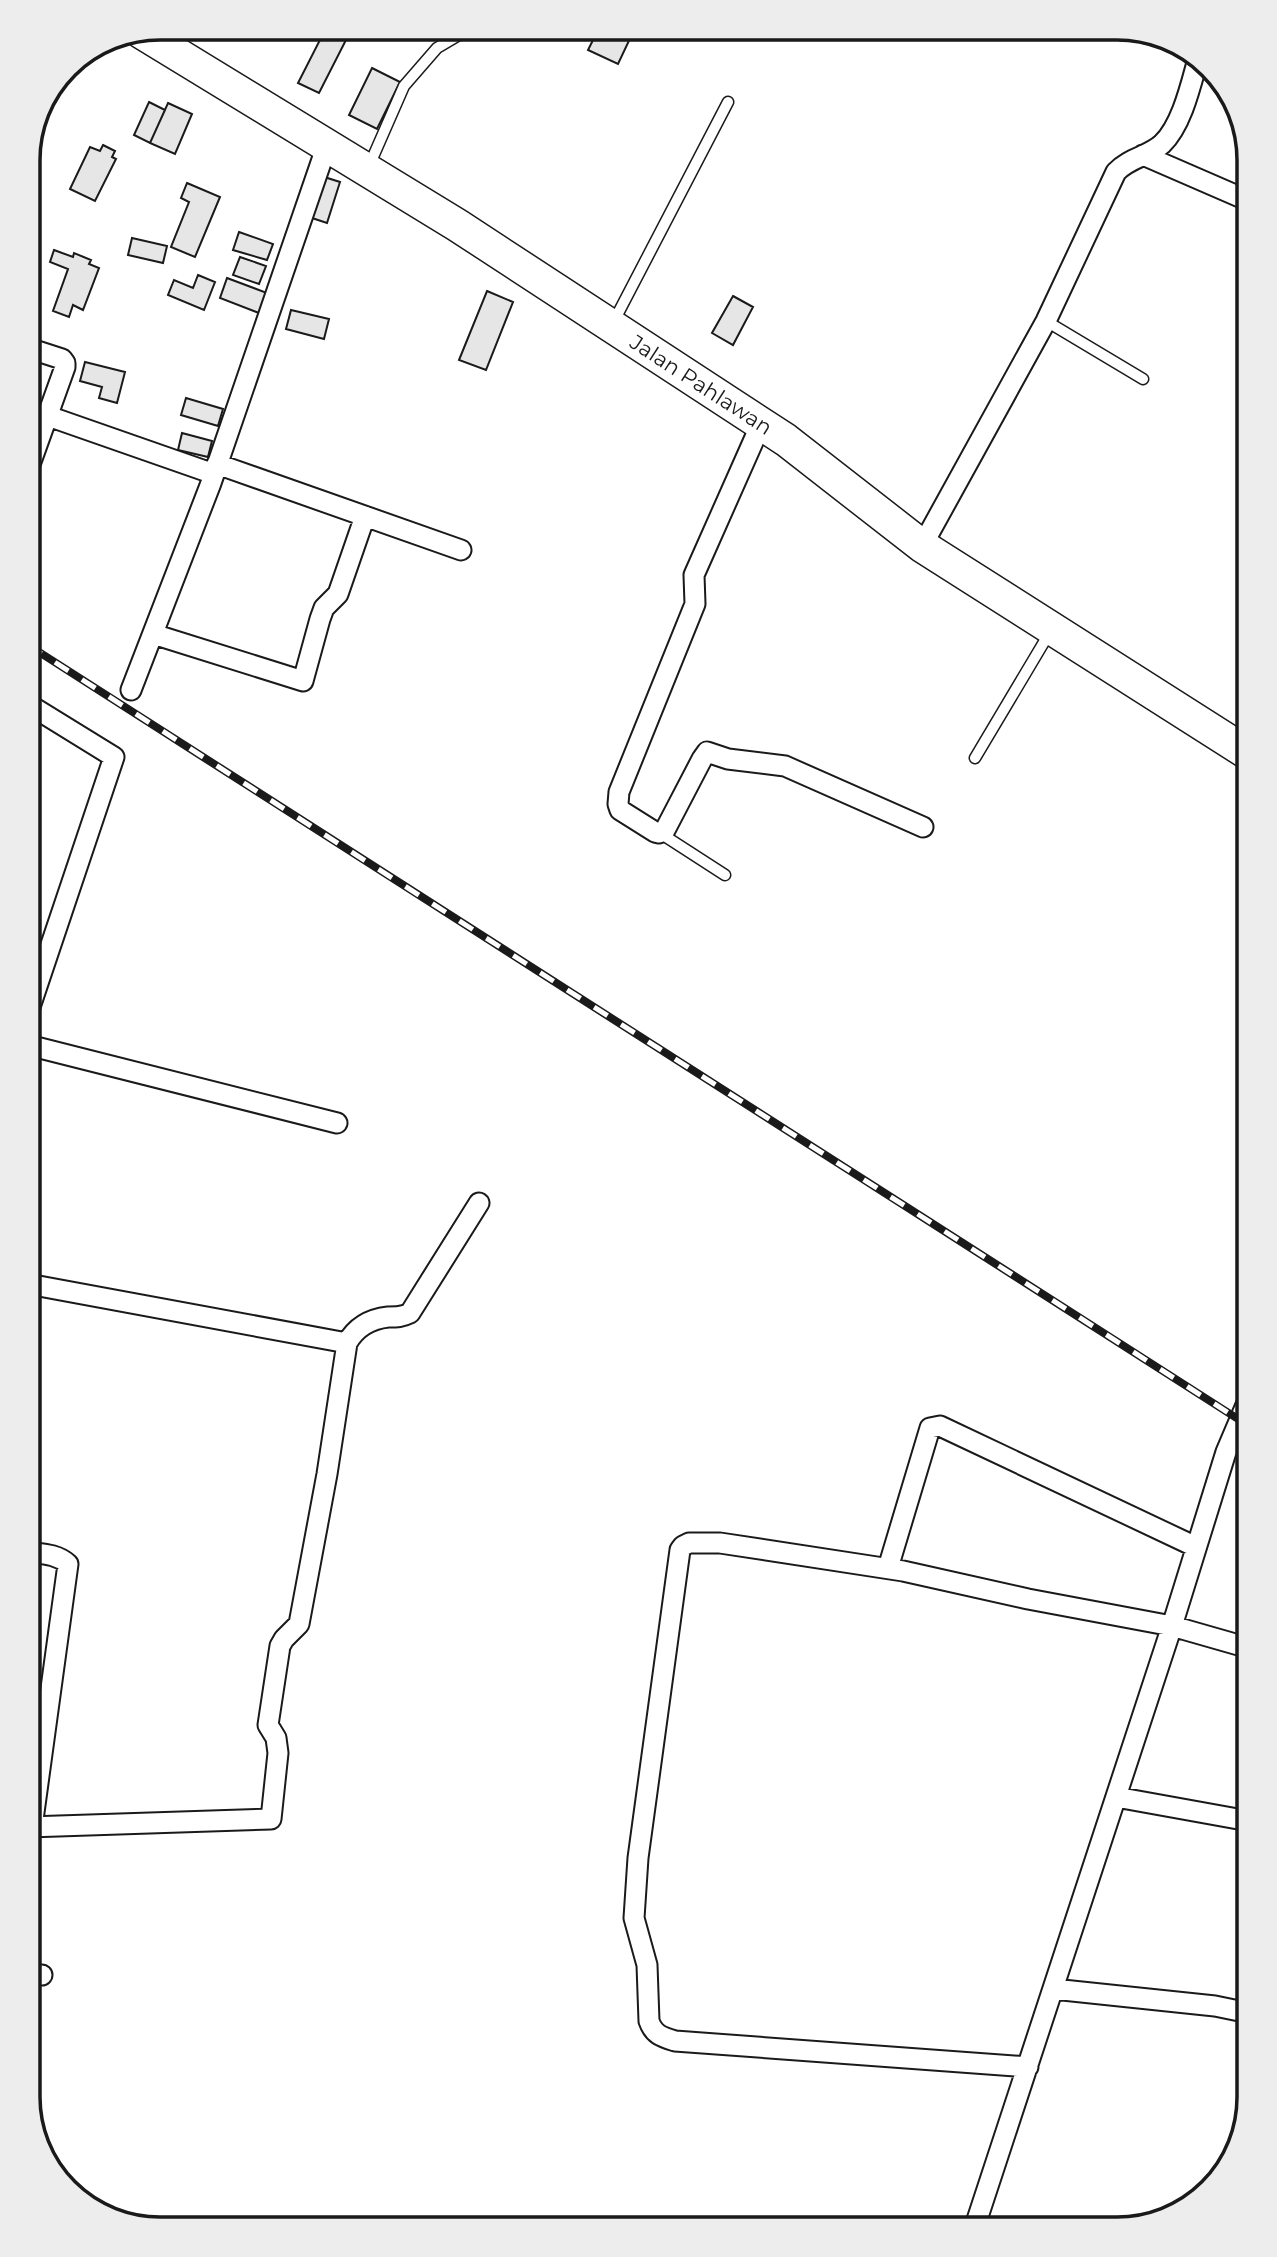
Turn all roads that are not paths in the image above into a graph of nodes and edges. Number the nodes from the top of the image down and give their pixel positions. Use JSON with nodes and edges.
{"nodes":[{"id":1,"x":449,"y":40,"type":"edge"},
{"id":2,"x":155,"y":41,"type":"edge"},
{"id":3,"x":1195,"y":69,"type":"edge"},
{"id":4,"x":728,"y":102,"type":"dead end"},
{"id":5,"x":327,"y":145,"type":"junction"},
{"id":6,"x":1143,"y":155,"type":"junction"},
{"id":7,"x":367,"y":170,"type":"junction"},
{"id":8,"x":1237,"y":196,"type":"edge"},
{"id":9,"x":1046,"y":321,"type":"junction"},
{"id":10,"x":611,"y":326,"type":"junction"},
{"id":11,"x":41,"y":352,"type":"edge"},
{"id":12,"x":1143,"y":379,"type":"dead end"},
{"id":13,"x":48,"y":416,"type":"junction"},
{"id":14,"x":761,"y":424,"type":"junction"},
{"id":15,"x":41,"y":436,"type":"edge"},
{"id":16,"x":216,"y":469,"type":"junction"},
{"id":17,"x":365,"y":516,"type":"junction"},
{"id":18,"x":922,"y":546,"type":"junction"},
{"id":19,"x":461,"y":550,"type":"dead end"},
{"id":20,"x":1052,"y":628,"type":"junction"},
{"id":21,"x":153,"y":634,"type":"junction"},
{"id":22,"x":131,"y":690,"type":"dead end"},
{"id":23,"x":41,"y":712,"type":"edge"},
{"id":24,"x":1237,"y":746,"type":"edge"},
{"id":25,"x":975,"y":758,"type":"dead end"},
{"id":26,"x":923,"y":827,"type":"dead end"},
{"id":27,"x":659,"y":833,"type":"junction"},
{"id":28,"x":725,"y":875,"type":"dead end"},
{"id":29,"x":41,"y":976,"type":"edge"},
{"id":30,"x":41,"y":1048,"type":"edge"},
{"id":31,"x":337,"y":1124,"type":"dead end"},
{"id":32,"x":479,"y":1203,"type":"dead end"},
{"id":33,"x":40,"y":1286,"type":"edge"},
{"id":34,"x":347,"y":1343,"type":"junction"},
{"id":35,"x":1237,"y":1426,"type":"edge"},
{"id":36,"x":1196,"y":1547,"type":"junction"},
{"id":37,"x":40,"y":1554,"type":"edge"},
{"id":38,"x":888,"y":1568,"type":"junction"},
{"id":39,"x":1172,"y":1626,"type":"junction"},
{"id":40,"x":1237,"y":1645,"type":"edge"},
{"id":41,"x":40,"y":1757,"type":"edge"},
{"id":42,"x":1116,"y":1797,"type":"junction"},
{"id":43,"x":1237,"y":1819,"type":"edge"},
{"id":44,"x":40,"y":1827,"type":"edge"},
{"id":45,"x":1054,"y":1989,"type":"junction"},
{"id":46,"x":1237,"y":2011,"type":"edge"},
{"id":47,"x":1028,"y":2067,"type":"junction"},
{"id":48,"x":978,"y":2217,"type":"edge"}],
"edges":[{"from":1,"to":7,"type":"lane"},
{"from":2,"to":5,"type":"highway","name":"Jalan Pahlawan"},
{"from":3,"to":6,"type":"street"},
{"from":4,"to":10,"type":"lane"},
{"from":5,"to":7,"type":"highway","name":"Jalan Pahlawan"},
{"from":5,"to":16,"type":"street"},
{"from":6,"to":8,"type":"street"},
{"from":6,"to":9,"type":"street"},
{"from":7,"to":10,"type":"highway","name":"Jalan Pahlawan"},
{"from":9,"to":12,"type":"lane"},
{"from":9,"to":18,"type":"street"},
{"from":10,"to":14,"type":"highway","name":"Jalan Pahlawan"},
{"from":11,"to":13,"type":"street"},
{"from":13,"to":15,"type":"street"},
{"from":13,"to":16,"type":"street"},
{"from":14,"to":18,"type":"highway","name":"Jalan Pahlawan"},
{"from":14,"to":27,"type":"street"},
{"from":16,"to":17,"type":"street"},
{"from":16,"to":21,"type":"street"},
{"from":17,"to":19,"type":"street"},
{"from":17,"to":21,"type":"street"},
{"from":18,"to":20,"type":"highway","name":"Jalan Pahlawan"},
{"from":20,"to":24,"type":"highway","name":"Jalan Pahlawan"},
{"from":20,"to":25,"type":"lane"},
{"from":21,"to":22,"type":"street"},
{"from":23,"to":29,"type":"street"},
{"from":26,"to":27,"type":"street"},
{"from":27,"to":28,"type":"lane"},
{"from":30,"to":31,"type":"street"},
{"from":32,"to":34,"type":"street"},
{"from":33,"to":34,"type":"street"},
{"from":34,"to":44,"type":"street"},
{"from":35,"to":36,"type":"street"},
{"from":36,"to":38,"type":"street"},
{"from":36,"to":39,"type":"street"},
{"from":37,"to":41,"type":"street"},
{"from":38,"to":39,"type":"street"},
{"from":38,"to":47,"type":"street"},
{"from":39,"to":40,"type":"street"},
{"from":39,"to":42,"type":"street"},
{"from":42,"to":43,"type":"street"},
{"from":42,"to":45,"type":"street"},
{"from":45,"to":46,"type":"street"},
{"from":45,"to":47,"type":"street"},
{"from":47,"to":48,"type":"street"}]}
